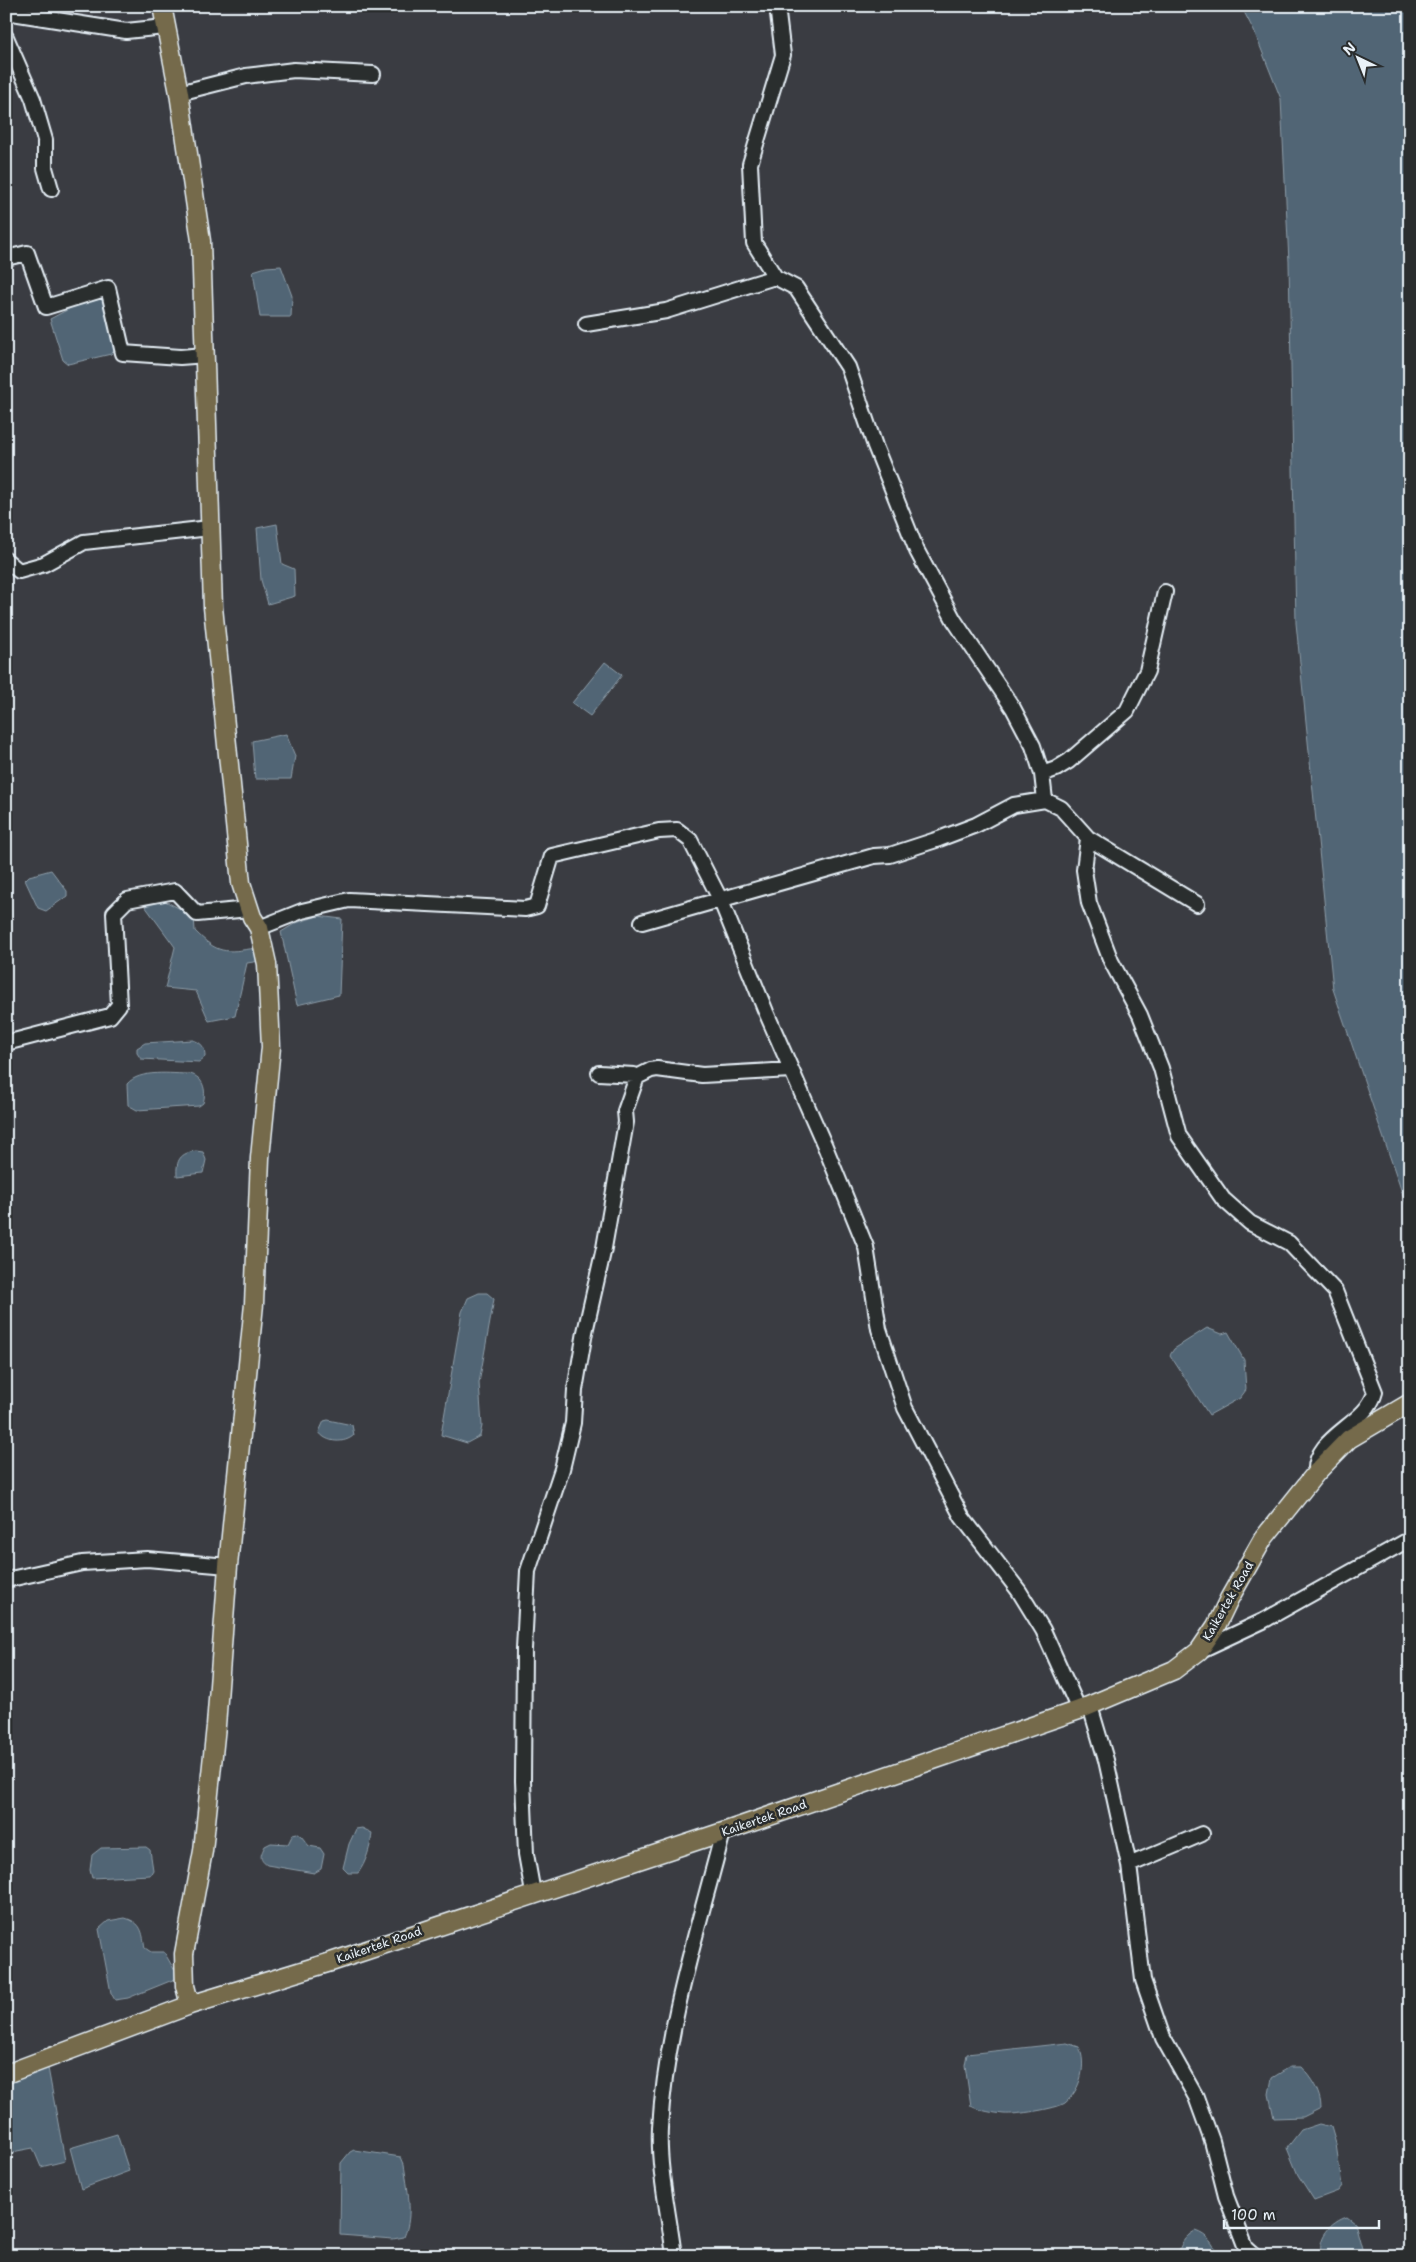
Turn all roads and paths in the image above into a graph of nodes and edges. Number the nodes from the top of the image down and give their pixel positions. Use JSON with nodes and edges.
{"nodes":[{"id":1,"x":162,"y":6,"type":"edge"},
{"id":2,"x":778,"y":6,"type":"edge"},
{"id":3,"x":6,"y":12,"type":"edge"},
{"id":4,"x":165,"y":27,"type":"junction"},
{"id":5,"x":6,"y":37,"type":"edge"},
{"id":6,"x":373,"y":74,"type":"dead end"},
{"id":7,"x":178,"y":93,"type":"junction"},
{"id":8,"x":51,"y":189,"type":"dead end"},
{"id":9,"x":6,"y":258,"type":"edge"},
{"id":10,"x":775,"y":277,"type":"junction"},
{"id":11,"x":586,"y":324,"type":"dead end"},
{"id":12,"x":206,"y":356,"type":"junction"},
{"id":13,"x":210,"y":528,"type":"junction"},
{"id":14,"x":6,"y":560,"type":"edge"},
{"id":15,"x":1165,"y":592,"type":"dead end"},
{"id":16,"x":1042,"y":774,"type":"junction"},
{"id":17,"x":1045,"y":800,"type":"junction"},
{"id":18,"x":1088,"y":838,"type":"junction"},
{"id":19,"x":721,"y":901,"type":"junction"},
{"id":20,"x":1197,"y":904,"type":"dead end"},
{"id":21,"x":249,"y":909,"type":"junction"},
{"id":22,"x":642,"y":922,"type":"dead end"},
{"id":23,"x":259,"y":928,"type":"junction"},
{"id":24,"x":6,"y":1043,"type":"edge"},
{"id":25,"x":790,"y":1070,"type":"junction"},
{"id":26,"x":599,"y":1073,"type":"dead end"},
{"id":27,"x":637,"y":1077,"type":"junction"},
{"id":28,"x":1410,"y":1402,"type":"edge"},
{"id":29,"x":1316,"y":1473,"type":"junction"},
{"id":30,"x":1410,"y":1539,"type":"edge"},
{"id":31,"x":228,"y":1566,"type":"junction"},
{"id":32,"x":6,"y":1580,"type":"edge"},
{"id":33,"x":1199,"y":1651,"type":"junction"},
{"id":34,"x":1085,"y":1708,"type":"junction"},
{"id":35,"x":723,"y":1832,"type":"junction"},
{"id":36,"x":1202,"y":1834,"type":"dead end"},
{"id":37,"x":1129,"y":1865,"type":"junction"},
{"id":38,"x":533,"y":1893,"type":"junction"},
{"id":39,"x":190,"y":2005,"type":"junction"},
{"id":40,"x":6,"y":2074,"type":"edge"},
{"id":41,"x":674,"y":2256,"type":"edge"},
{"id":42,"x":1255,"y":2256,"type":"edge"}],
"edges":[{"from":1,"to":4,"type":"main road"},
{"from":2,"to":10,"type":"street"},
{"from":3,"to":4,"type":"street"},
{"from":4,"to":7,"type":"main road"},
{"from":5,"to":8,"type":"street"},
{"from":6,"to":7,"type":"street"},
{"from":7,"to":12,"type":"main road"},
{"from":9,"to":12,"type":"street"},
{"from":10,"to":11,"type":"street"},
{"from":10,"to":16,"type":"street"},
{"from":12,"to":13,"type":"main road"},
{"from":13,"to":14,"type":"street"},
{"from":13,"to":21,"type":"main road"},
{"from":15,"to":16,"type":"street"},
{"from":16,"to":17,"type":"street"},
{"from":17,"to":18,"type":"street"},
{"from":17,"to":19,"type":"street"},
{"from":18,"to":20,"type":"street"},
{"from":18,"to":29,"type":"street"},
{"from":19,"to":22,"type":"street"},
{"from":19,"to":23,"type":"street"},
{"from":19,"to":25,"type":"street"},
{"from":21,"to":23,"type":"main road"},
{"from":21,"to":24,"type":"street"},
{"from":23,"to":31,"type":"main road"},
{"from":25,"to":27,"type":"street"},
{"from":25,"to":34,"type":"street"},
{"from":26,"to":27,"type":"street"},
{"from":27,"to":38,"type":"street"},
{"from":28,"to":29,"type":"main road","name":"Kaikertek Road"},
{"from":29,"to":33,"type":"main road","name":"Kaikertek Road"},
{"from":30,"to":33,"type":"street"},
{"from":31,"to":32,"type":"street"},
{"from":31,"to":39,"type":"main road"},
{"from":33,"to":34,"type":"main road","name":"Kaikertek Road"},
{"from":34,"to":35,"type":"main road","name":"Kaikertek Road"},
{"from":34,"to":37,"type":"street"},
{"from":35,"to":38,"type":"main road","name":"Kaikertek Road"},
{"from":35,"to":41,"type":"street"},
{"from":36,"to":37,"type":"street"},
{"from":37,"to":42,"type":"street"},
{"from":38,"to":39,"type":"main road","name":"Kaikertek Road"},
{"from":39,"to":40,"type":"main road","name":"Kaikertek Road"}]}
